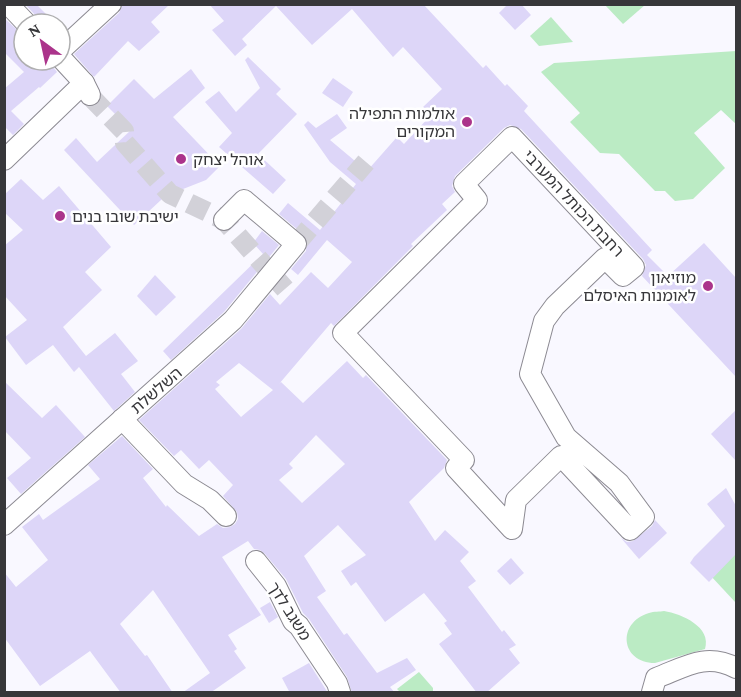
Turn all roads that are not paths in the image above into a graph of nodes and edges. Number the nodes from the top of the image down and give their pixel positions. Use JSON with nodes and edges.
{"nodes":[{"id":1,"x":111,"y":4,"type":"edge"},
{"id":2,"x":72,"y":40,"type":"edge"},
{"id":3,"x":72,"y":72,"type":"edge"},
{"id":4,"x":4,"y":160,"type":"edge"},
{"id":5,"x":224,"y":220,"type":"dead end"},
{"id":6,"x":122,"y":419,"type":"junction"},
{"id":7,"x":464,"y":460,"type":"joint"},
{"id":8,"x":226,"y":516,"type":"dead end"},
{"id":9,"x":4,"y":525,"type":"edge"},
{"id":10,"x":256,"y":561,"type":"dead end"},
{"id":11,"x":736,"y":668,"type":"edge"},
{"id":12,"x":340,"y":693,"type":"edge"},
{"id":13,"x":652,"y":693,"type":"edge"}],
"edges":[{"from":1,"to":2,"type":"street"},
{"from":3,"to":4,"type":"street"},
{"from":5,"to":6,"type":"street","name":"השלשלת"},
{"from":6,"to":8,"type":"street"},
{"from":6,"to":9,"type":"street","name":"השלשלת"},
{"from":7,"to":7,"type":"street","name":"רחבת הכותל המערבי"},
{"from":10,"to":12,"type":"street","name":"משגב לדך"},
{"from":11,"to":13,"type":"street"}]}
